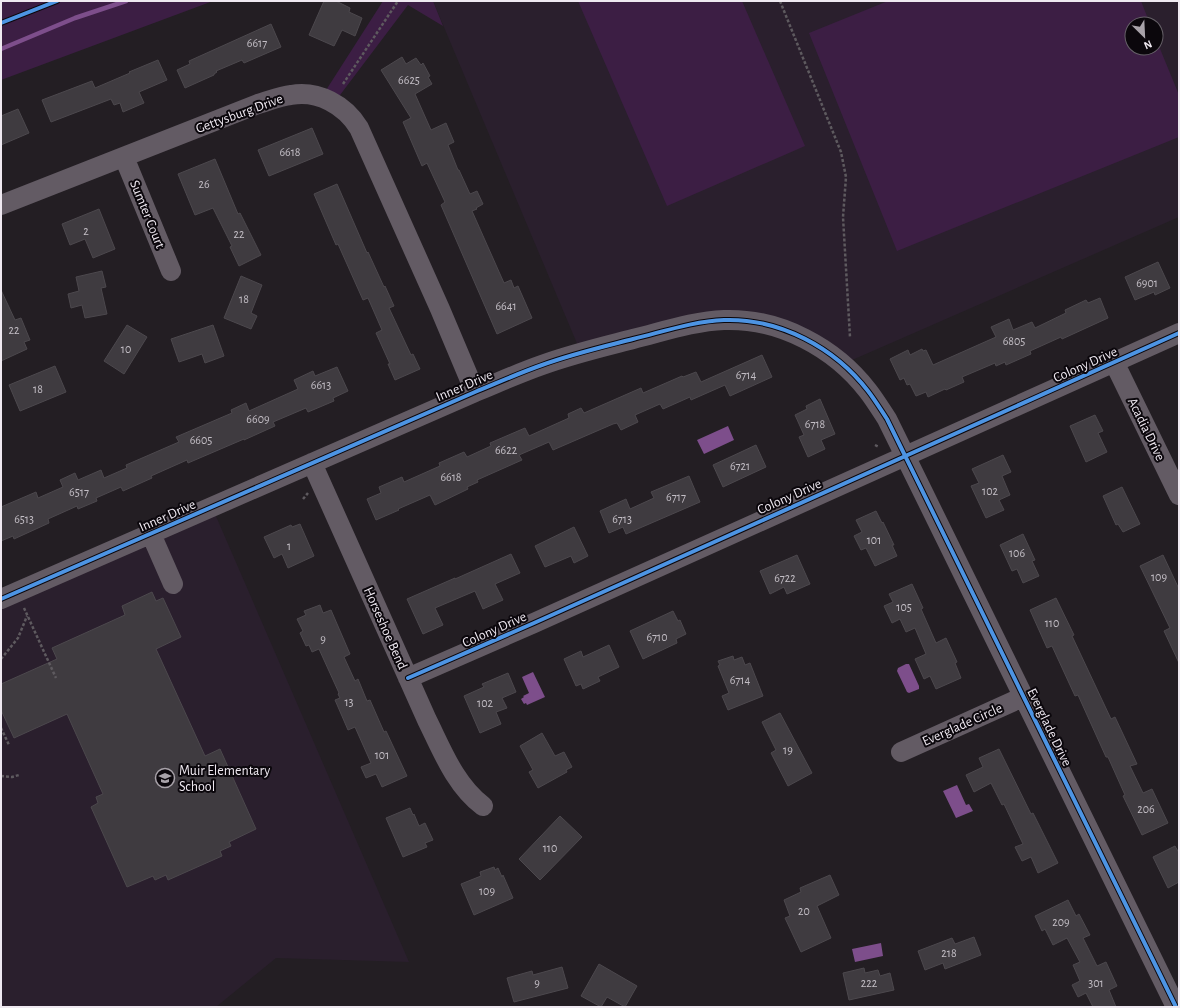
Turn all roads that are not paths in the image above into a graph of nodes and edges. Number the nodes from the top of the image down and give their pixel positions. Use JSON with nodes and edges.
{"nodes":[{"id":1,"x":124,"y":157,"type":"junction"},
{"id":2,"x":1,"y":205,"type":"edge"},
{"id":3,"x":171,"y":271,"type":"dead end"},
{"id":4,"x":1179,"y":333,"type":"edge"},
{"id":5,"x":1114,"y":362,"type":"junction"},
{"id":6,"x":475,"y":392,"type":"junction"},
{"id":7,"x":905,"y":457,"type":"junction"},
{"id":8,"x":312,"y":463,"type":"junction"},
{"id":9,"x":1179,"y":495,"type":"edge"},
{"id":10,"x":151,"y":534,"type":"junction"},
{"id":11,"x":173,"y":584,"type":"dead end"},
{"id":12,"x":1,"y":599,"type":"edge"},
{"id":13,"x":408,"y":678,"type":"junction"},
{"id":14,"x":1023,"y":697,"type":"junction"},
{"id":15,"x":901,"y":752,"type":"dead end"},
{"id":16,"x":483,"y":806,"type":"dead end"},
{"id":17,"x":1176,"y":1007,"type":"edge"}],
"edges":[{"from":1,"to":2,"type":"street","name":"Gettysburg Drive"},
{"from":1,"to":3,"type":"street","name":"Sumter Court"},
{"from":1,"to":6,"type":"street","name":"Gettysburg Drive"},
{"from":4,"to":5,"type":"street","name":"Colony Drive"},
{"from":5,"to":7,"type":"street","name":"Colony Drive"},
{"from":5,"to":9,"type":"street","name":"Acadia Drive"},
{"from":6,"to":7,"type":"street","name":"Inner Drive"},
{"from":6,"to":8,"type":"street","name":"Inner Drive"},
{"from":7,"to":13,"type":"street","name":"Colony Drive"},
{"from":7,"to":14,"type":"street","name":"Everglade Drive"},
{"from":8,"to":10,"type":"street","name":"Inner Drive"},
{"from":8,"to":13,"type":"street","name":"Horseshoe Bend"},
{"from":10,"to":11,"type":"street"},
{"from":10,"to":12,"type":"street","name":"Inner Drive"},
{"from":13,"to":16,"type":"street","name":"Horseshoe Bend"},
{"from":14,"to":15,"type":"street","name":"Everglade Circle"},
{"from":14,"to":17,"type":"street","name":"Everglade Drive"}]}
